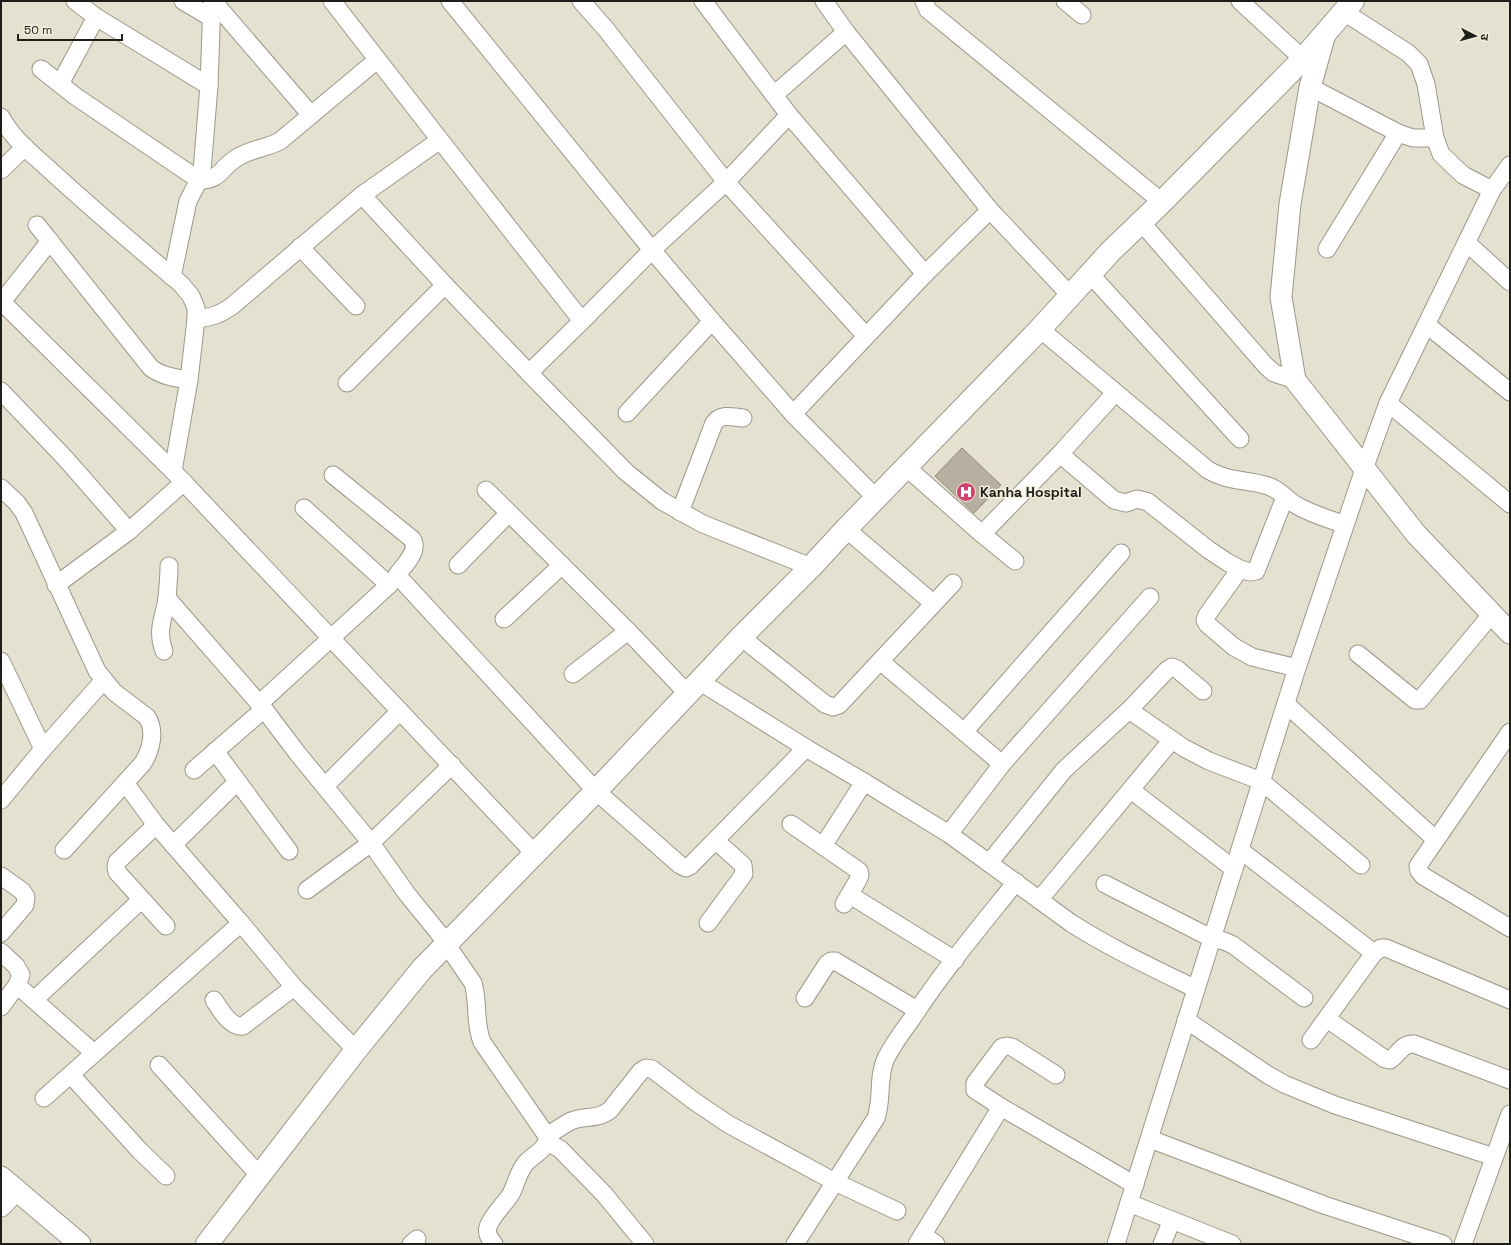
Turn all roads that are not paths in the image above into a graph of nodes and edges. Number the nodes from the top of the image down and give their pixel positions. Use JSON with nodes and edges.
{"nodes":[{"id":1,"x":75,"y":1,"type":"edge"},
{"id":2,"x":183,"y":1,"type":"edge"},
{"id":3,"x":332,"y":1,"type":"edge"},
{"id":4,"x":450,"y":1,"type":"edge"},
{"id":5,"x":581,"y":1,"type":"edge"},
{"id":6,"x":703,"y":1,"type":"edge"},
{"id":7,"x":824,"y":1,"type":"edge"},
{"id":8,"x":924,"y":1,"type":"edge"},
{"id":9,"x":1065,"y":1,"type":"edge"},
{"id":10,"x":1240,"y":1,"type":"edge"},
{"id":11,"x":212,"y":6,"type":"edge"},
{"id":12,"x":1349,"y":6,"type":"edge"},
{"id":13,"x":1082,"y":15,"type":"dead end"},
{"id":14,"x":96,"y":17,"type":"junction"},
{"id":15,"x":846,"y":32,"type":"junction"},
{"id":16,"x":1325,"y":34,"type":"junction"},
{"id":17,"x":1303,"y":59,"type":"junction"},
{"id":18,"x":377,"y":60,"type":"junction"},
{"id":19,"x":41,"y":69,"type":"dead end"},
{"id":20,"x":60,"y":84,"type":"junction"},
{"id":21,"x":209,"y":86,"type":"junction"},
{"id":22,"x":1310,"y":87,"type":"junction"},
{"id":23,"x":774,"y":95,"type":"junction"},
{"id":24,"x":311,"y":115,"type":"junction"},
{"id":25,"x":789,"y":115,"type":"junction"},
{"id":26,"x":1,"y":117,"type":"edge"},
{"id":27,"x":1398,"y":133,"type":"junction"},
{"id":28,"x":1435,"y":138,"type":"junction"},
{"id":29,"x":440,"y":140,"type":"junction"},
{"id":30,"x":24,"y":147,"type":"junction"},
{"id":31,"x":1,"y":170,"type":"edge"},
{"id":32,"x":199,"y":180,"type":"junction"},
{"id":33,"x":1503,"y":181,"type":"edge"},
{"id":34,"x":726,"y":182,"type":"junction"},
{"id":35,"x":362,"y":195,"type":"junction"},
{"id":36,"x":1162,"y":202,"type":"junction"},
{"id":37,"x":990,"y":210,"type":"junction"},
{"id":38,"x":1141,"y":222,"type":"junction"},
{"id":39,"x":37,"y":225,"type":"dead end"},
{"id":40,"x":50,"y":241,"type":"junction"},
{"id":41,"x":1467,"y":244,"type":"junction"},
{"id":42,"x":300,"y":247,"type":"junction"},
{"id":43,"x":1327,"y":249,"type":"dead end"},
{"id":44,"x":652,"y":250,"type":"junction"},
{"id":45,"x":925,"y":274,"type":"junction"},
{"id":46,"x":1090,"y":274,"type":"junction"},
{"id":47,"x":172,"y":277,"type":"junction"},
{"id":48,"x":1510,"y":282,"type":"edge"},
{"id":49,"x":445,"y":285,"type":"junction"},
{"id":50,"x":1070,"y":295,"type":"junction"},
{"id":51,"x":2,"y":302,"type":"edge"},
{"id":52,"x":356,"y":306,"type":"dead end"},
{"id":53,"x":196,"y":319,"type":"junction"},
{"id":54,"x":582,"y":321,"type":"junction"},
{"id":55,"x":712,"y":321,"type":"junction"},
{"id":56,"x":1427,"y":325,"type":"junction"},
{"id":57,"x":1040,"y":329,"type":"junction"},
{"id":58,"x":866,"y":336,"type":"junction"},
{"id":59,"x":529,"y":373,"type":"junction"},
{"id":60,"x":189,"y":380,"type":"junction"},
{"id":61,"x":1295,"y":380,"type":"junction"},
{"id":62,"x":347,"y":383,"type":"dead end"},
{"id":63,"x":1,"y":391,"type":"edge"},
{"id":64,"x":1510,"y":392,"type":"edge"},
{"id":65,"x":1115,"y":393,"type":"junction"},
{"id":66,"x":1388,"y":403,"type":"junction"},
{"id":67,"x":627,"y":413,"type":"dead end"},
{"id":68,"x":793,"y":414,"type":"junction"},
{"id":69,"x":743,"y":418,"type":"dead end"},
{"id":70,"x":1240,"y":439,"type":"dead end"},
{"id":71,"x":1060,"y":454,"type":"junction"},
{"id":72,"x":906,"y":467,"type":"junction"},
{"id":73,"x":1364,"y":469,"type":"junction"},
{"id":74,"x":333,"y":475,"type":"dead end"},
{"id":75,"x":178,"y":477,"type":"junction"},
{"id":76,"x":1,"y":488,"type":"edge"},
{"id":77,"x":486,"y":490,"type":"dead end"},
{"id":78,"x":1285,"y":496,"type":"junction"},
{"id":79,"x":876,"y":498,"type":"junction"},
{"id":80,"x":1510,"y":504,"type":"edge"},
{"id":81,"x":304,"y":508,"type":"dead end"},
{"id":82,"x":680,"y":512,"type":"junction"},
{"id":83,"x":509,"y":513,"type":"junction"},
{"id":84,"x":1345,"y":525,"type":"junction"},
{"id":85,"x":846,"y":529,"type":"junction"},
{"id":86,"x":129,"y":531,"type":"junction"},
{"id":87,"x":982,"y":534,"type":"junction"},
{"id":88,"x":1121,"y":553,"type":"dead end"},
{"id":89,"x":1015,"y":561,"type":"dead end"},
{"id":90,"x":458,"y":565,"type":"dead end"},
{"id":91,"x":562,"y":565,"type":"junction"},
{"id":92,"x":169,"y":566,"type":"dead end"},
{"id":93,"x":811,"y":567,"type":"junction"},
{"id":94,"x":1240,"y":569,"type":"junction"},
{"id":95,"x":393,"y":580,"type":"junction"},
{"id":96,"x":953,"y":584,"type":"dead end"},
{"id":97,"x":56,"y":585,"type":"junction"},
{"id":98,"x":1150,"y":597,"type":"dead end"},
{"id":99,"x":167,"y":598,"type":"junction"},
{"id":100,"x":933,"y":603,"type":"junction"},
{"id":101,"x":1492,"y":614,"type":"junction"},
{"id":102,"x":504,"y":619,"type":"dead end"},
{"id":103,"x":628,"y":631,"type":"junction"},
{"id":104,"x":1510,"y":633,"type":"edge"},
{"id":105,"x":331,"y":637,"type":"junction"},
{"id":106,"x":741,"y":638,"type":"junction"},
{"id":107,"x":164,"y":651,"type":"dead end"},
{"id":108,"x":1358,"y":654,"type":"dead end"},
{"id":109,"x":1,"y":661,"type":"edge"},
{"id":110,"x":880,"y":661,"type":"junction"},
{"id":111,"x":1297,"y":668,"type":"junction"},
{"id":112,"x":573,"y":674,"type":"dead end"},
{"id":113,"x":104,"y":680,"type":"junction"},
{"id":114,"x":693,"y":687,"type":"junction"},
{"id":115,"x":1203,"y":691,"type":"dead end"},
{"id":116,"x":7,"y":692,"type":"edge"},
{"id":117,"x":1286,"y":704,"type":"junction"},
{"id":118,"x":262,"y":706,"type":"junction"},
{"id":119,"x":1129,"y":710,"type":"junction"},
{"id":120,"x":400,"y":711,"type":"junction"},
{"id":121,"x":964,"y":732,"type":"junction"},
{"id":122,"x":1510,"y":732,"type":"edge"},
{"id":123,"x":1172,"y":741,"type":"junction"},
{"id":124,"x":43,"y":748,"type":"junction"},
{"id":125,"x":806,"y":748,"type":"junction"},
{"id":126,"x":215,"y":751,"type":"junction"},
{"id":127,"x":1002,"y":764,"type":"junction"},
{"id":128,"x":452,"y":765,"type":"junction"},
{"id":129,"x":194,"y":770,"type":"dead end"},
{"id":130,"x":1261,"y":781,"type":"junction"},
{"id":131,"x":237,"y":782,"type":"junction"},
{"id":132,"x":864,"y":782,"type":"junction"},
{"id":133,"x":126,"y":784,"type":"junction"},
{"id":134,"x":324,"y":786,"type":"junction"},
{"id":135,"x":1131,"y":790,"type":"junction"},
{"id":136,"x":596,"y":791,"type":"junction"},
{"id":137,"x":1,"y":800,"type":"edge"},
{"id":138,"x":791,"y":824,"type":"dead end"},
{"id":139,"x":156,"y":825,"type":"junction"},
{"id":140,"x":949,"y":834,"type":"junction"},
{"id":141,"x":1435,"y":839,"type":"junction"},
{"id":142,"x":716,"y":841,"type":"junction"},
{"id":143,"x":371,"y":843,"type":"junction"},
{"id":144,"x":173,"y":845,"type":"junction"},
{"id":145,"x":823,"y":846,"type":"junction"},
{"id":146,"x":64,"y":850,"type":"dead end"},
{"id":147,"x":1240,"y":850,"type":"junction"},
{"id":148,"x":289,"y":851,"type":"dead end"},
{"id":149,"x":534,"y":853,"type":"junction"},
{"id":150,"x":989,"y":863,"type":"junction"},
{"id":151,"x":1361,"y":865,"type":"dead end"},
{"id":152,"x":1234,"y":869,"type":"junction"},
{"id":153,"x":1,"y":876,"type":"edge"},
{"id":154,"x":1016,"y":882,"type":"junction"},
{"id":155,"x":1105,"y":884,"type":"dead end"},
{"id":156,"x":307,"y":890,"type":"dead end"},
{"id":157,"x":142,"y":900,"type":"junction"},
{"id":158,"x":1039,"y":900,"type":"junction"},
{"id":159,"x":241,"y":923,"type":"junction"},
{"id":160,"x":708,"y":923,"type":"dead end"},
{"id":161,"x":166,"y":926,"type":"dead end"},
{"id":162,"x":1510,"y":928,"type":"edge"},
{"id":163,"x":1,"y":933,"type":"edge"},
{"id":164,"x":1211,"y":938,"type":"junction"},
{"id":165,"x":445,"y":944,"type":"junction"},
{"id":166,"x":1,"y":952,"type":"edge"},
{"id":167,"x":1374,"y":953,"type":"junction"},
{"id":168,"x":955,"y":960,"type":"junction"},
{"id":169,"x":17,"y":985,"type":"junction"},
{"id":170,"x":294,"y":987,"type":"junction"},
{"id":171,"x":1196,"y":989,"type":"junction"},
{"id":172,"x":805,"y":998,"type":"dead end"},
{"id":173,"x":1304,"y":998,"type":"dead end"},
{"id":174,"x":34,"y":1000,"type":"junction"},
{"id":175,"x":214,"y":1000,"type":"dead end"},
{"id":176,"x":1510,"y":1000,"type":"edge"},
{"id":177,"x":1,"y":1007,"type":"edge"},
{"id":178,"x":917,"y":1010,"type":"junction"},
{"id":179,"x":1327,"y":1018,"type":"junction"},
{"id":180,"x":1186,"y":1020,"type":"junction"},
{"id":181,"x":1311,"y":1040,"type":"dead end"},
{"id":182,"x":356,"y":1050,"type":"junction"},
{"id":183,"x":94,"y":1053,"type":"junction"},
{"id":184,"x":159,"y":1065,"type":"dead end"},
{"id":185,"x":71,"y":1075,"type":"junction"},
{"id":186,"x":1056,"y":1075,"type":"dead end"},
{"id":187,"x":1510,"y":1080,"type":"edge"},
{"id":188,"x":44,"y":1098,"type":"dead end"},
{"id":189,"x":1001,"y":1107,"type":"junction"},
{"id":190,"x":1510,"y":1114,"type":"edge"},
{"id":191,"x":547,"y":1139,"type":"junction"},
{"id":192,"x":1150,"y":1139,"type":"junction"},
{"id":193,"x":1501,"y":1152,"type":"edge"},
{"id":194,"x":259,"y":1175,"type":"junction"},
{"id":195,"x":166,"y":1176,"type":"dead end"},
{"id":196,"x":835,"y":1182,"type":"junction"},
{"id":197,"x":9,"y":1184,"type":"edge"},
{"id":198,"x":1135,"y":1185,"type":"junction"},
{"id":199,"x":1129,"y":1203,"type":"junction"},
{"id":200,"x":1,"y":1206,"type":"edge"},
{"id":201,"x":897,"y":1211,"type":"dead end"},
{"id":202,"x":1172,"y":1220,"type":"junction"},
{"id":203,"x":926,"y":1241,"type":"edge"},
{"id":204,"x":80,"y":1244,"type":"edge"},
{"id":205,"x":207,"y":1244,"type":"edge"},
{"id":206,"x":494,"y":1244,"type":"edge"},
{"id":207,"x":645,"y":1244,"type":"edge"},
{"id":208,"x":795,"y":1244,"type":"edge"},
{"id":209,"x":1116,"y":1244,"type":"edge"},
{"id":210,"x":1162,"y":1244,"type":"edge"},
{"id":211,"x":1232,"y":1244,"type":"edge"},
{"id":212,"x":1443,"y":1244,"type":"edge"},
{"id":213,"x":1463,"y":1244,"type":"edge"}],
"edges":[{"from":1,"to":14,"type":"street"},
{"from":2,"to":11,"type":"street"},
{"from":3,"to":18,"type":"street"},
{"from":4,"to":44,"type":"street"},
{"from":5,"to":34,"type":"street"},
{"from":6,"to":23,"type":"street"},
{"from":7,"to":15,"type":"street"},
{"from":8,"to":36,"type":"street"},
{"from":9,"to":13,"type":"street"},
{"from":10,"to":17,"type":"street"},
{"from":11,"to":21,"type":"street"},
{"from":11,"to":24,"type":"street"},
{"from":12,"to":16,"type":"main road"},
{"from":12,"to":28,"type":"street"},
{"from":14,"to":20,"type":"street"},
{"from":14,"to":21,"type":"street"},
{"from":15,"to":23,"type":"street"},
{"from":15,"to":37,"type":"street"},
{"from":16,"to":17,"type":"main road"},
{"from":16,"to":22,"type":"street"},
{"from":17,"to":36,"type":"main road"},
{"from":18,"to":24,"type":"street"},
{"from":18,"to":29,"type":"street"},
{"from":19,"to":20,"type":"street"},
{"from":20,"to":32,"type":"street"},
{"from":21,"to":32,"type":"street"},
{"from":22,"to":27,"type":"street"},
{"from":22,"to":61,"type":"street"},
{"from":23,"to":25,"type":"street"},
{"from":24,"to":32,"type":"street"},
{"from":25,"to":34,"type":"street"},
{"from":25,"to":45,"type":"street"},
{"from":26,"to":30,"type":"street"},
{"from":27,"to":28,"type":"street"},
{"from":27,"to":43,"type":"street"},
{"from":28,"to":33,"type":"street"},
{"from":29,"to":35,"type":"street"},
{"from":29,"to":54,"type":"street"},
{"from":30,"to":31,"type":"street"},
{"from":30,"to":47,"type":"street"},
{"from":32,"to":47,"type":"street"},
{"from":33,"to":41,"type":"street"},
{"from":34,"to":44,"type":"street"},
{"from":34,"to":58,"type":"street"},
{"from":35,"to":42,"type":"street"},
{"from":35,"to":49,"type":"street"},
{"from":36,"to":38,"type":"main road"},
{"from":37,"to":45,"type":"street"},
{"from":37,"to":50,"type":"street"},
{"from":38,"to":46,"type":"main road"},
{"from":38,"to":61,"type":"street"},
{"from":39,"to":40,"type":"street"},
{"from":40,"to":51,"type":"street"},
{"from":40,"to":60,"type":"street"},
{"from":41,"to":48,"type":"street"},
{"from":41,"to":56,"type":"street"},
{"from":42,"to":52,"type":"street"},
{"from":42,"to":53,"type":"street"},
{"from":44,"to":54,"type":"street"},
{"from":44,"to":55,"type":"street"},
{"from":45,"to":58,"type":"street"},
{"from":46,"to":50,"type":"main road"},
{"from":46,"to":70,"type":"street"},
{"from":47,"to":53,"type":"street"},
{"from":49,"to":59,"type":"street"},
{"from":49,"to":62,"type":"street"},
{"from":50,"to":57,"type":"main road"},
{"from":51,"to":75,"type":"street"},
{"from":53,"to":60,"type":"street"},
{"from":54,"to":59,"type":"street"},
{"from":55,"to":67,"type":"street"},
{"from":55,"to":68,"type":"street"},
{"from":56,"to":64,"type":"street"},
{"from":56,"to":66,"type":"street"},
{"from":57,"to":65,"type":"street"},
{"from":57,"to":72,"type":"main road"},
{"from":58,"to":68,"type":"street"},
{"from":59,"to":82,"type":"street"},
{"from":60,"to":75,"type":"street"},
{"from":61,"to":73,"type":"street"},
{"from":63,"to":86,"type":"street"},
{"from":65,"to":71,"type":"street"},
{"from":65,"to":78,"type":"street"},
{"from":66,"to":73,"type":"street"},
{"from":66,"to":80,"type":"street"},
{"from":68,"to":79,"type":"street"},
{"from":69,"to":82,"type":"street"},
{"from":71,"to":87,"type":"street"},
{"from":71,"to":94,"type":"street"},
{"from":72,"to":79,"type":"main road"},
{"from":72,"to":87,"type":"street"},
{"from":73,"to":84,"type":"street"},
{"from":73,"to":101,"type":"street"},
{"from":74,"to":95,"type":"street"},
{"from":75,"to":86,"type":"street"},
{"from":75,"to":105,"type":"street"},
{"from":76,"to":97,"type":"street"},
{"from":77,"to":83,"type":"street"},
{"from":78,"to":84,"type":"street"},
{"from":78,"to":94,"type":"street"},
{"from":79,"to":85,"type":"main road"},
{"from":81,"to":95,"type":"street"},
{"from":82,"to":93,"type":"street"},
{"from":83,"to":90,"type":"street"},
{"from":83,"to":91,"type":"street"},
{"from":84,"to":111,"type":"street"},
{"from":85,"to":93,"type":"main road"},
{"from":85,"to":100,"type":"street"},
{"from":86,"to":97,"type":"street"},
{"from":87,"to":89,"type":"street"},
{"from":88,"to":121,"type":"street"},
{"from":91,"to":102,"type":"street"},
{"from":91,"to":103,"type":"street"},
{"from":92,"to":99,"type":"street"},
{"from":93,"to":106,"type":"main road"},
{"from":94,"to":111,"type":"street"},
{"from":95,"to":105,"type":"street"},
{"from":95,"to":136,"type":"street"},
{"from":96,"to":100,"type":"street"},
{"from":97,"to":113,"type":"street"},
{"from":98,"to":127,"type":"street"},
{"from":99,"to":107,"type":"street"},
{"from":99,"to":118,"type":"street"},
{"from":100,"to":110,"type":"street"},
{"from":101,"to":104,"type":"street"},
{"from":101,"to":108,"type":"street"},
{"from":103,"to":112,"type":"street"},
{"from":103,"to":114,"type":"street"},
{"from":105,"to":118,"type":"street"},
{"from":105,"to":120,"type":"street"},
{"from":106,"to":110,"type":"street"},
{"from":106,"to":114,"type":"main road"},
{"from":109,"to":116,"type":"street"},
{"from":110,"to":121,"type":"street"},
{"from":111,"to":117,"type":"street"},
{"from":113,"to":124,"type":"street"},
{"from":113,"to":133,"type":"street"},
{"from":114,"to":125,"type":"street"},
{"from":114,"to":136,"type":"main road"},
{"from":115,"to":119,"type":"street"},
{"from":116,"to":124,"type":"street"},
{"from":117,"to":130,"type":"street"},
{"from":117,"to":141,"type":"street"},
{"from":118,"to":126,"type":"street"},
{"from":118,"to":134,"type":"street"},
{"from":119,"to":123,"type":"street"},
{"from":119,"to":150,"type":"street"},
{"from":120,"to":128,"type":"street"},
{"from":120,"to":134,"type":"street"},
{"from":121,"to":127,"type":"street"},
{"from":122,"to":141,"type":"street"},
{"from":123,"to":130,"type":"street"},
{"from":123,"to":135,"type":"street"},
{"from":124,"to":137,"type":"street"},
{"from":125,"to":132,"type":"street"},
{"from":125,"to":142,"type":"street"},
{"from":126,"to":129,"type":"street"},
{"from":126,"to":131,"type":"street"},
{"from":127,"to":140,"type":"street"},
{"from":128,"to":143,"type":"street"},
{"from":128,"to":149,"type":"street"},
{"from":130,"to":147,"type":"street"},
{"from":130,"to":151,"type":"street"},
{"from":131,"to":144,"type":"street"},
{"from":131,"to":148,"type":"street"},
{"from":132,"to":140,"type":"street"},
{"from":132,"to":145,"type":"street"},
{"from":133,"to":139,"type":"street"},
{"from":133,"to":146,"type":"street"},
{"from":134,"to":143,"type":"street"},
{"from":135,"to":152,"type":"street"},
{"from":135,"to":158,"type":"street"},
{"from":136,"to":142,"type":"street"},
{"from":136,"to":149,"type":"main road"},
{"from":138,"to":145,"type":"street"},
{"from":139,"to":144,"type":"street"},
{"from":139,"to":157,"type":"street"},
{"from":140,"to":150,"type":"street"},
{"from":141,"to":162,"type":"street"},
{"from":142,"to":160,"type":"street"},
{"from":143,"to":156,"type":"street"},
{"from":143,"to":165,"type":"street"},
{"from":144,"to":159,"type":"street"},
{"from":145,"to":168,"type":"street"},
{"from":147,"to":152,"type":"street"},
{"from":147,"to":167,"type":"street"},
{"from":149,"to":165,"type":"main road"},
{"from":150,"to":154,"type":"street"},
{"from":152,"to":164,"type":"street"},
{"from":153,"to":163,"type":"street"},
{"from":154,"to":158,"type":"street"},
{"from":154,"to":168,"type":"street"},
{"from":155,"to":164,"type":"street"},
{"from":157,"to":161,"type":"street"},
{"from":157,"to":174,"type":"street"},
{"from":158,"to":171,"type":"street"},
{"from":159,"to":170,"type":"street"},
{"from":159,"to":183,"type":"street"},
{"from":164,"to":171,"type":"street"},
{"from":164,"to":173,"type":"street"},
{"from":165,"to":182,"type":"main road"},
{"from":165,"to":191,"type":"street"},
{"from":166,"to":169,"type":"street"},
{"from":167,"to":176,"type":"street"},
{"from":167,"to":179,"type":"street"},
{"from":168,"to":178,"type":"street"},
{"from":169,"to":174,"type":"street"},
{"from":169,"to":177,"type":"street"},
{"from":170,"to":175,"type":"street"},
{"from":170,"to":182,"type":"street"},
{"from":171,"to":180,"type":"street"},
{"from":172,"to":178,"type":"street"},
{"from":174,"to":183,"type":"street"},
{"from":178,"to":196,"type":"street"},
{"from":179,"to":181,"type":"street"},
{"from":179,"to":187,"type":"street"},
{"from":180,"to":192,"type":"street"},
{"from":180,"to":193,"type":"street"},
{"from":182,"to":194,"type":"main road"},
{"from":183,"to":185,"type":"street"},
{"from":184,"to":194,"type":"street"},
{"from":185,"to":188,"type":"street"},
{"from":185,"to":195,"type":"street"},
{"from":186,"to":189,"type":"street"},
{"from":189,"to":198,"type":"street"},
{"from":189,"to":203,"type":"street"},
{"from":190,"to":193,"type":"street"},
{"from":191,"to":196,"type":"street"},
{"from":191,"to":206,"type":"street"},
{"from":191,"to":207,"type":"street"},
{"from":192,"to":198,"type":"street"},
{"from":192,"to":212,"type":"street"},
{"from":193,"to":213,"type":"street"},
{"from":194,"to":205,"type":"main road"},
{"from":196,"to":201,"type":"street"},
{"from":196,"to":208,"type":"street"},
{"from":197,"to":200,"type":"street"},
{"from":197,"to":204,"type":"street"},
{"from":198,"to":199,"type":"street"},
{"from":199,"to":202,"type":"street"},
{"from":199,"to":209,"type":"street"},
{"from":202,"to":210,"type":"street"},
{"from":202,"to":211,"type":"street"}]}
